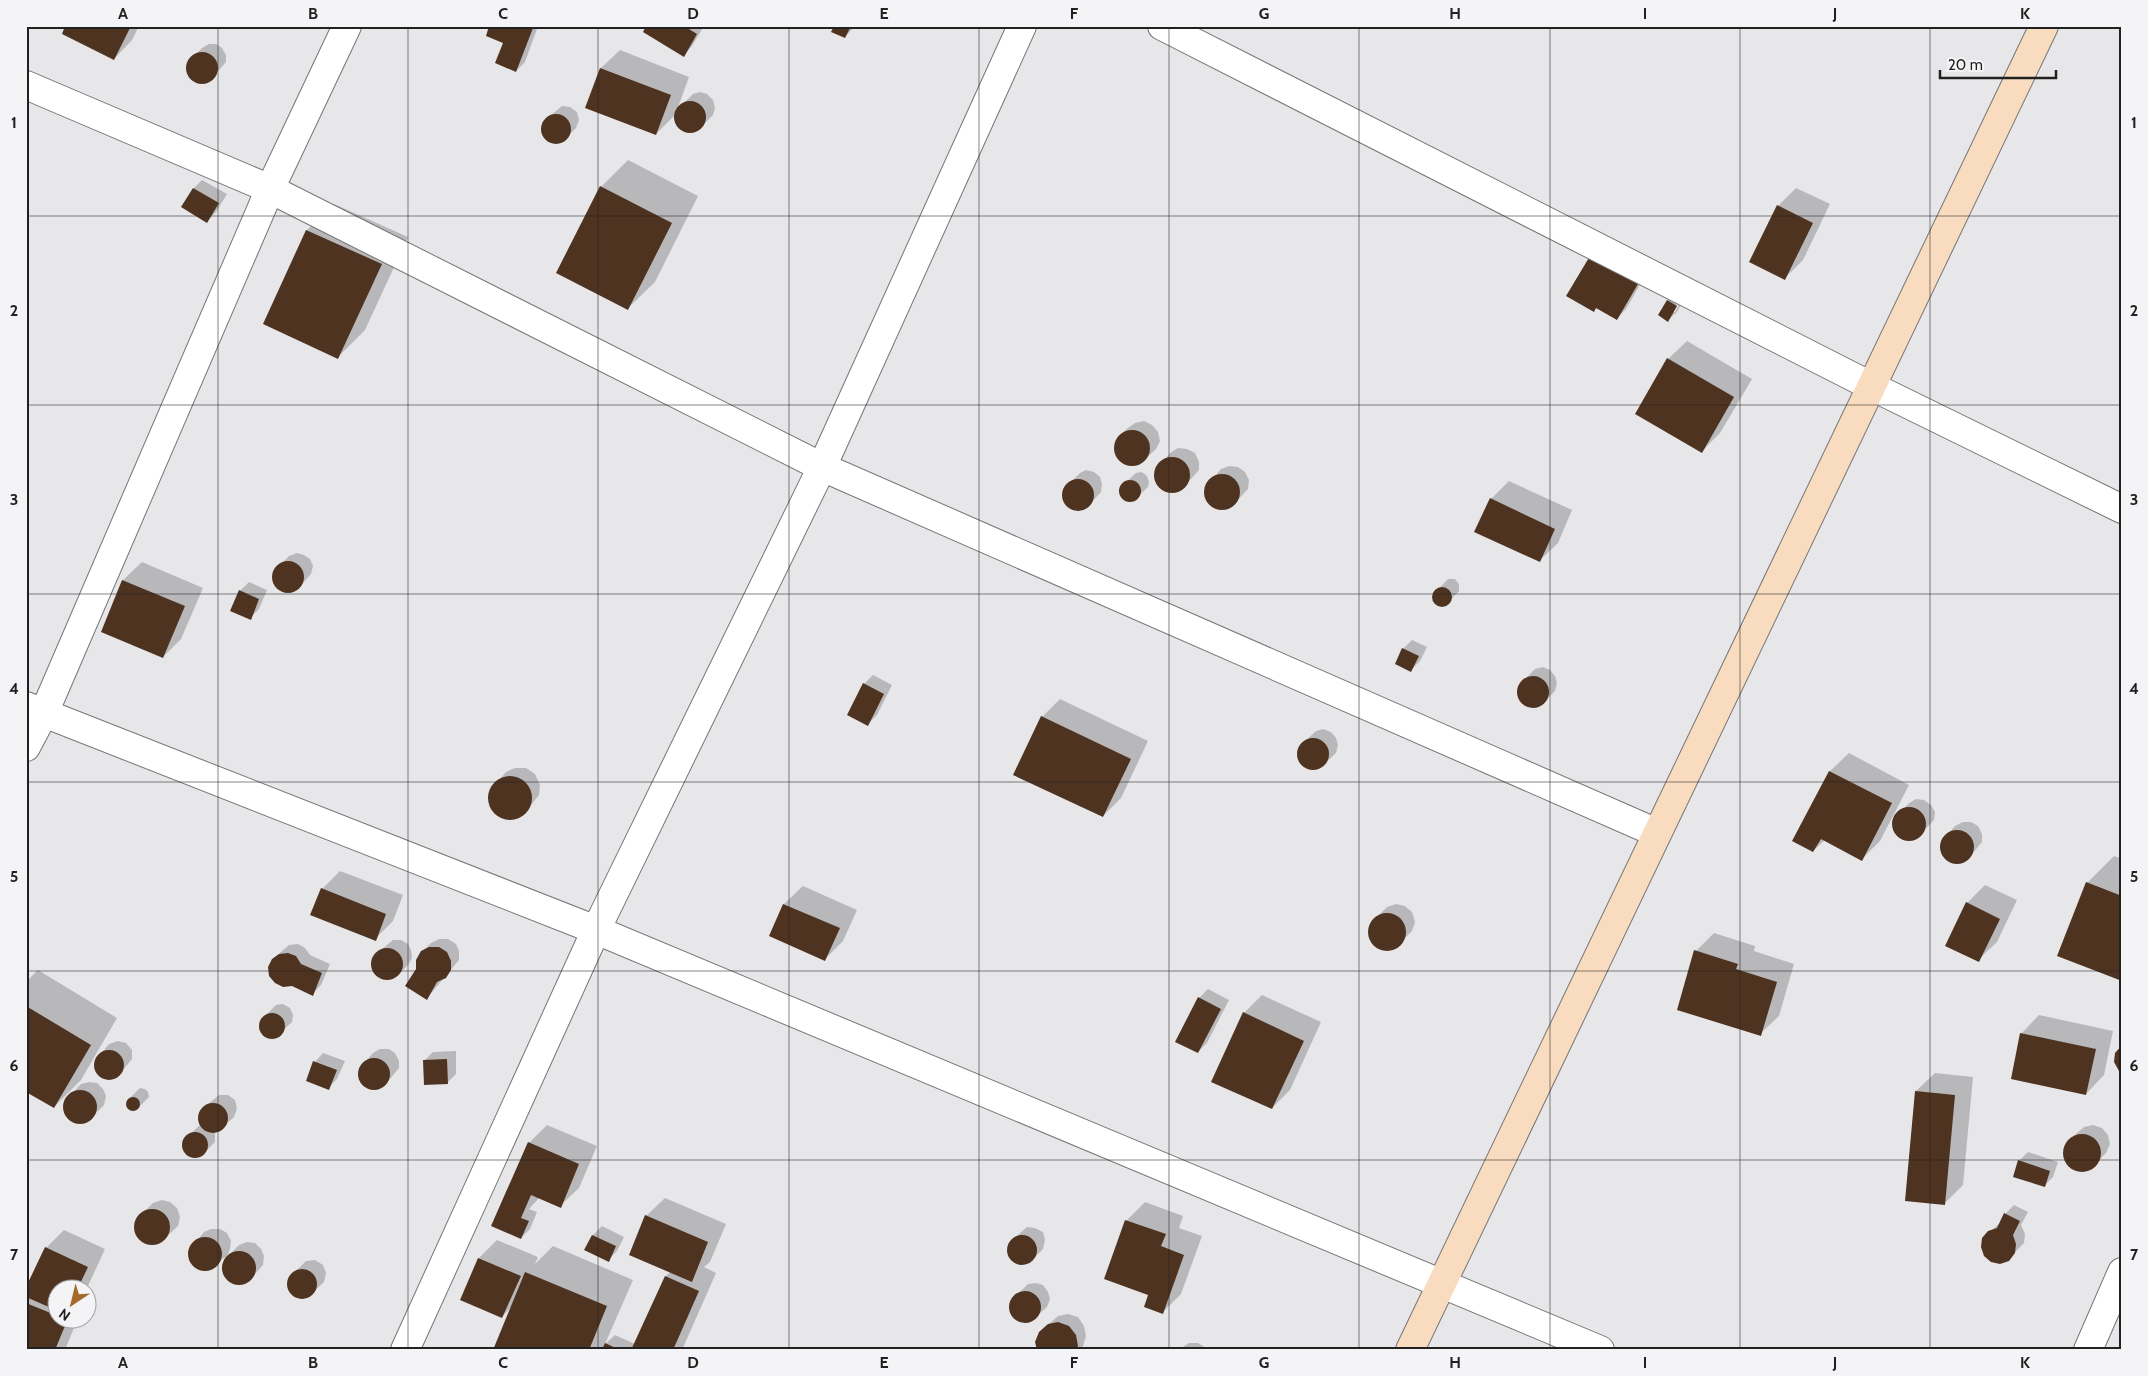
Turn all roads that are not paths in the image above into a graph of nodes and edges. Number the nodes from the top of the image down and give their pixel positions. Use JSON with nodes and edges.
{"nodes":[{"id":1,"x":347,"y":26,"type":"edge"},
{"id":2,"x":1022,"y":26,"type":"edge"},
{"id":3,"x":1162,"y":26,"type":"edge"},
{"id":4,"x":2044,"y":26,"type":"edge"},
{"id":5,"x":26,"y":85,"type":"edge"},
{"id":6,"x":270,"y":189,"type":"junction"},
{"id":7,"x":1871,"y":386,"type":"junction"},
{"id":8,"x":822,"y":467,"type":"junction"},
{"id":9,"x":2122,"y":509,"type":"edge"},
{"id":10,"x":35,"y":710,"type":"edge"},
{"id":11,"x":26,"y":747,"type":"edge"},
{"id":12,"x":1657,"y":833,"type":"junction"},
{"id":13,"x":596,"y":930,"type":"junction"},
{"id":14,"x":2122,"y":1272,"type":"edge"},
{"id":15,"x":1442,"y":1283,"type":"junction"},
{"id":16,"x":405,"y":1350,"type":"edge"},
{"id":17,"x":1410,"y":1350,"type":"edge"},
{"id":18,"x":1600,"y":1350,"type":"edge"},
{"id":19,"x":2088,"y":1350,"type":"edge"}],
"edges":[{"from":1,"to":6,"type":"street"},
{"from":2,"to":8,"type":"street"},
{"from":3,"to":7,"type":"street"},
{"from":4,"to":7,"type":"street"},
{"from":5,"to":6,"type":"street"},
{"from":6,"to":8,"type":"street"},
{"from":6,"to":10,"type":"street"},
{"from":7,"to":9,"type":"street"},
{"from":7,"to":12,"type":"street"},
{"from":8,"to":12,"type":"street"},
{"from":8,"to":13,"type":"street"},
{"from":10,"to":11,"type":"street"},
{"from":10,"to":13,"type":"street"},
{"from":12,"to":15,"type":"street"},
{"from":13,"to":15,"type":"street"},
{"from":13,"to":16,"type":"street"},
{"from":14,"to":19,"type":"street"},
{"from":15,"to":17,"type":"street"},
{"from":15,"to":18,"type":"street"}]}
